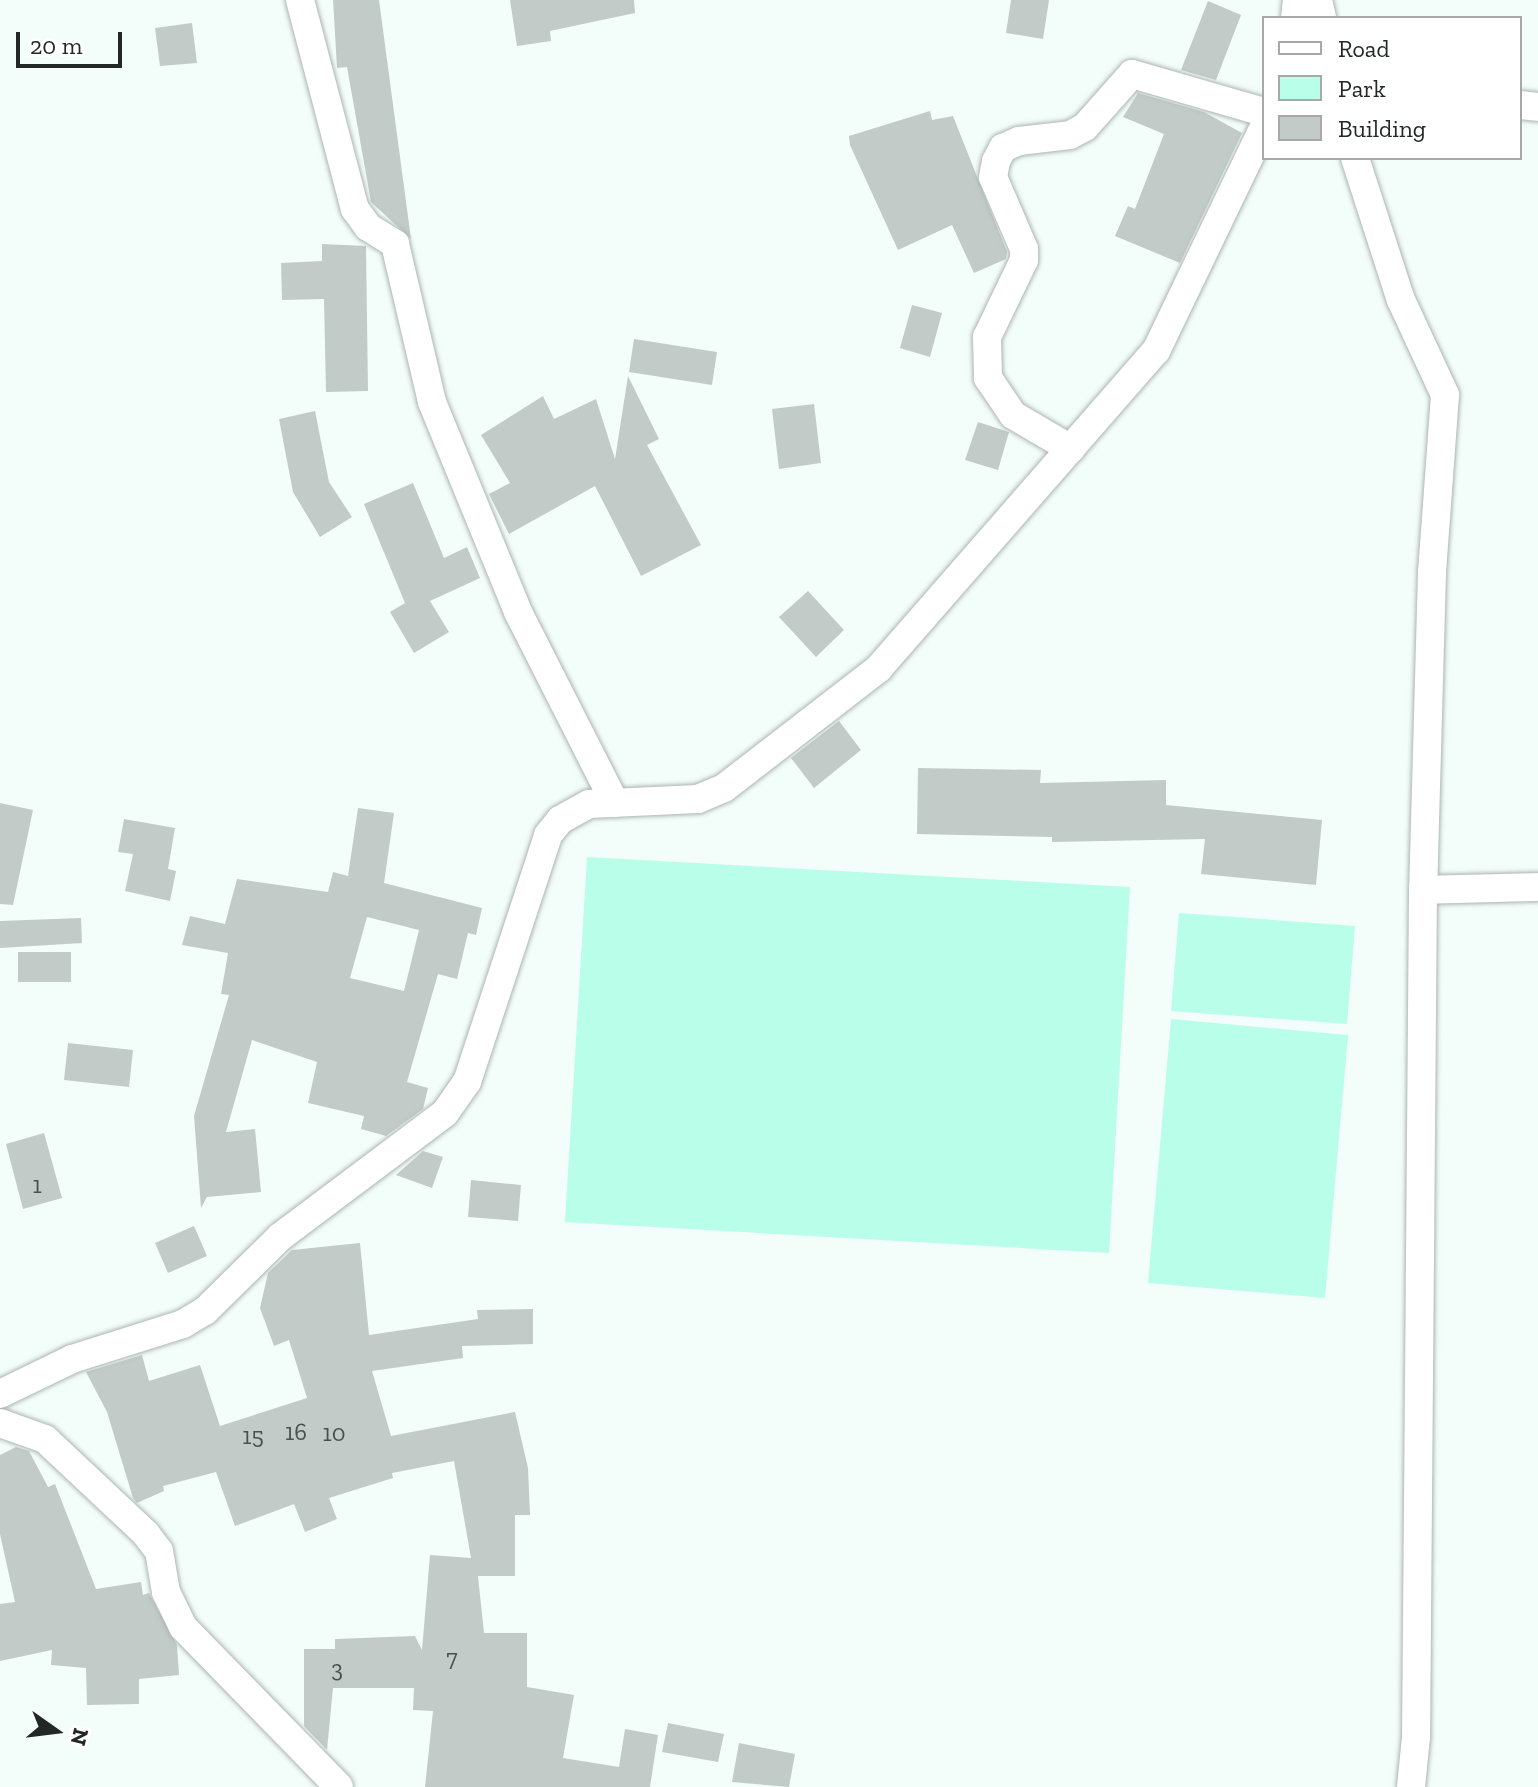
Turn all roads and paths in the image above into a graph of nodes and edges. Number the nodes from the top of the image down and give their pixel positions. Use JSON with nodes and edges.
{"nodes":[{"id":1,"x":300,"y":0,"type":"edge"},
{"id":2,"x":1262,"y":111,"type":"edge"},
{"id":3,"x":1262,"y":131,"type":"edge"},
{"id":4,"x":1356,"y":160,"type":"edge"},
{"id":5,"x":1071,"y":449,"type":"junction"},
{"id":6,"x":615,"y":803,"type":"junction"},
{"id":7,"x":1538,"y":887,"type":"edge"},
{"id":8,"x":1423,"y":890,"type":"junction"},
{"id":9,"x":0,"y":1394,"type":"edge"},
{"id":10,"x":0,"y":1423,"type":"edge"},
{"id":11,"x":339,"y":1787,"type":"edge"},
{"id":12,"x":1411,"y":1787,"type":"edge"}],
"edges":[{"from":1,"to":6,"type":"street"},
{"from":2,"to":5,"type":"street"},
{"from":3,"to":5,"type":"street"},
{"from":4,"to":8,"type":"street"},
{"from":5,"to":6,"type":"street"},
{"from":6,"to":9,"type":"street"},
{"from":7,"to":8,"type":"street"},
{"from":8,"to":12,"type":"street"},
{"from":10,"to":11,"type":"street"}]}
